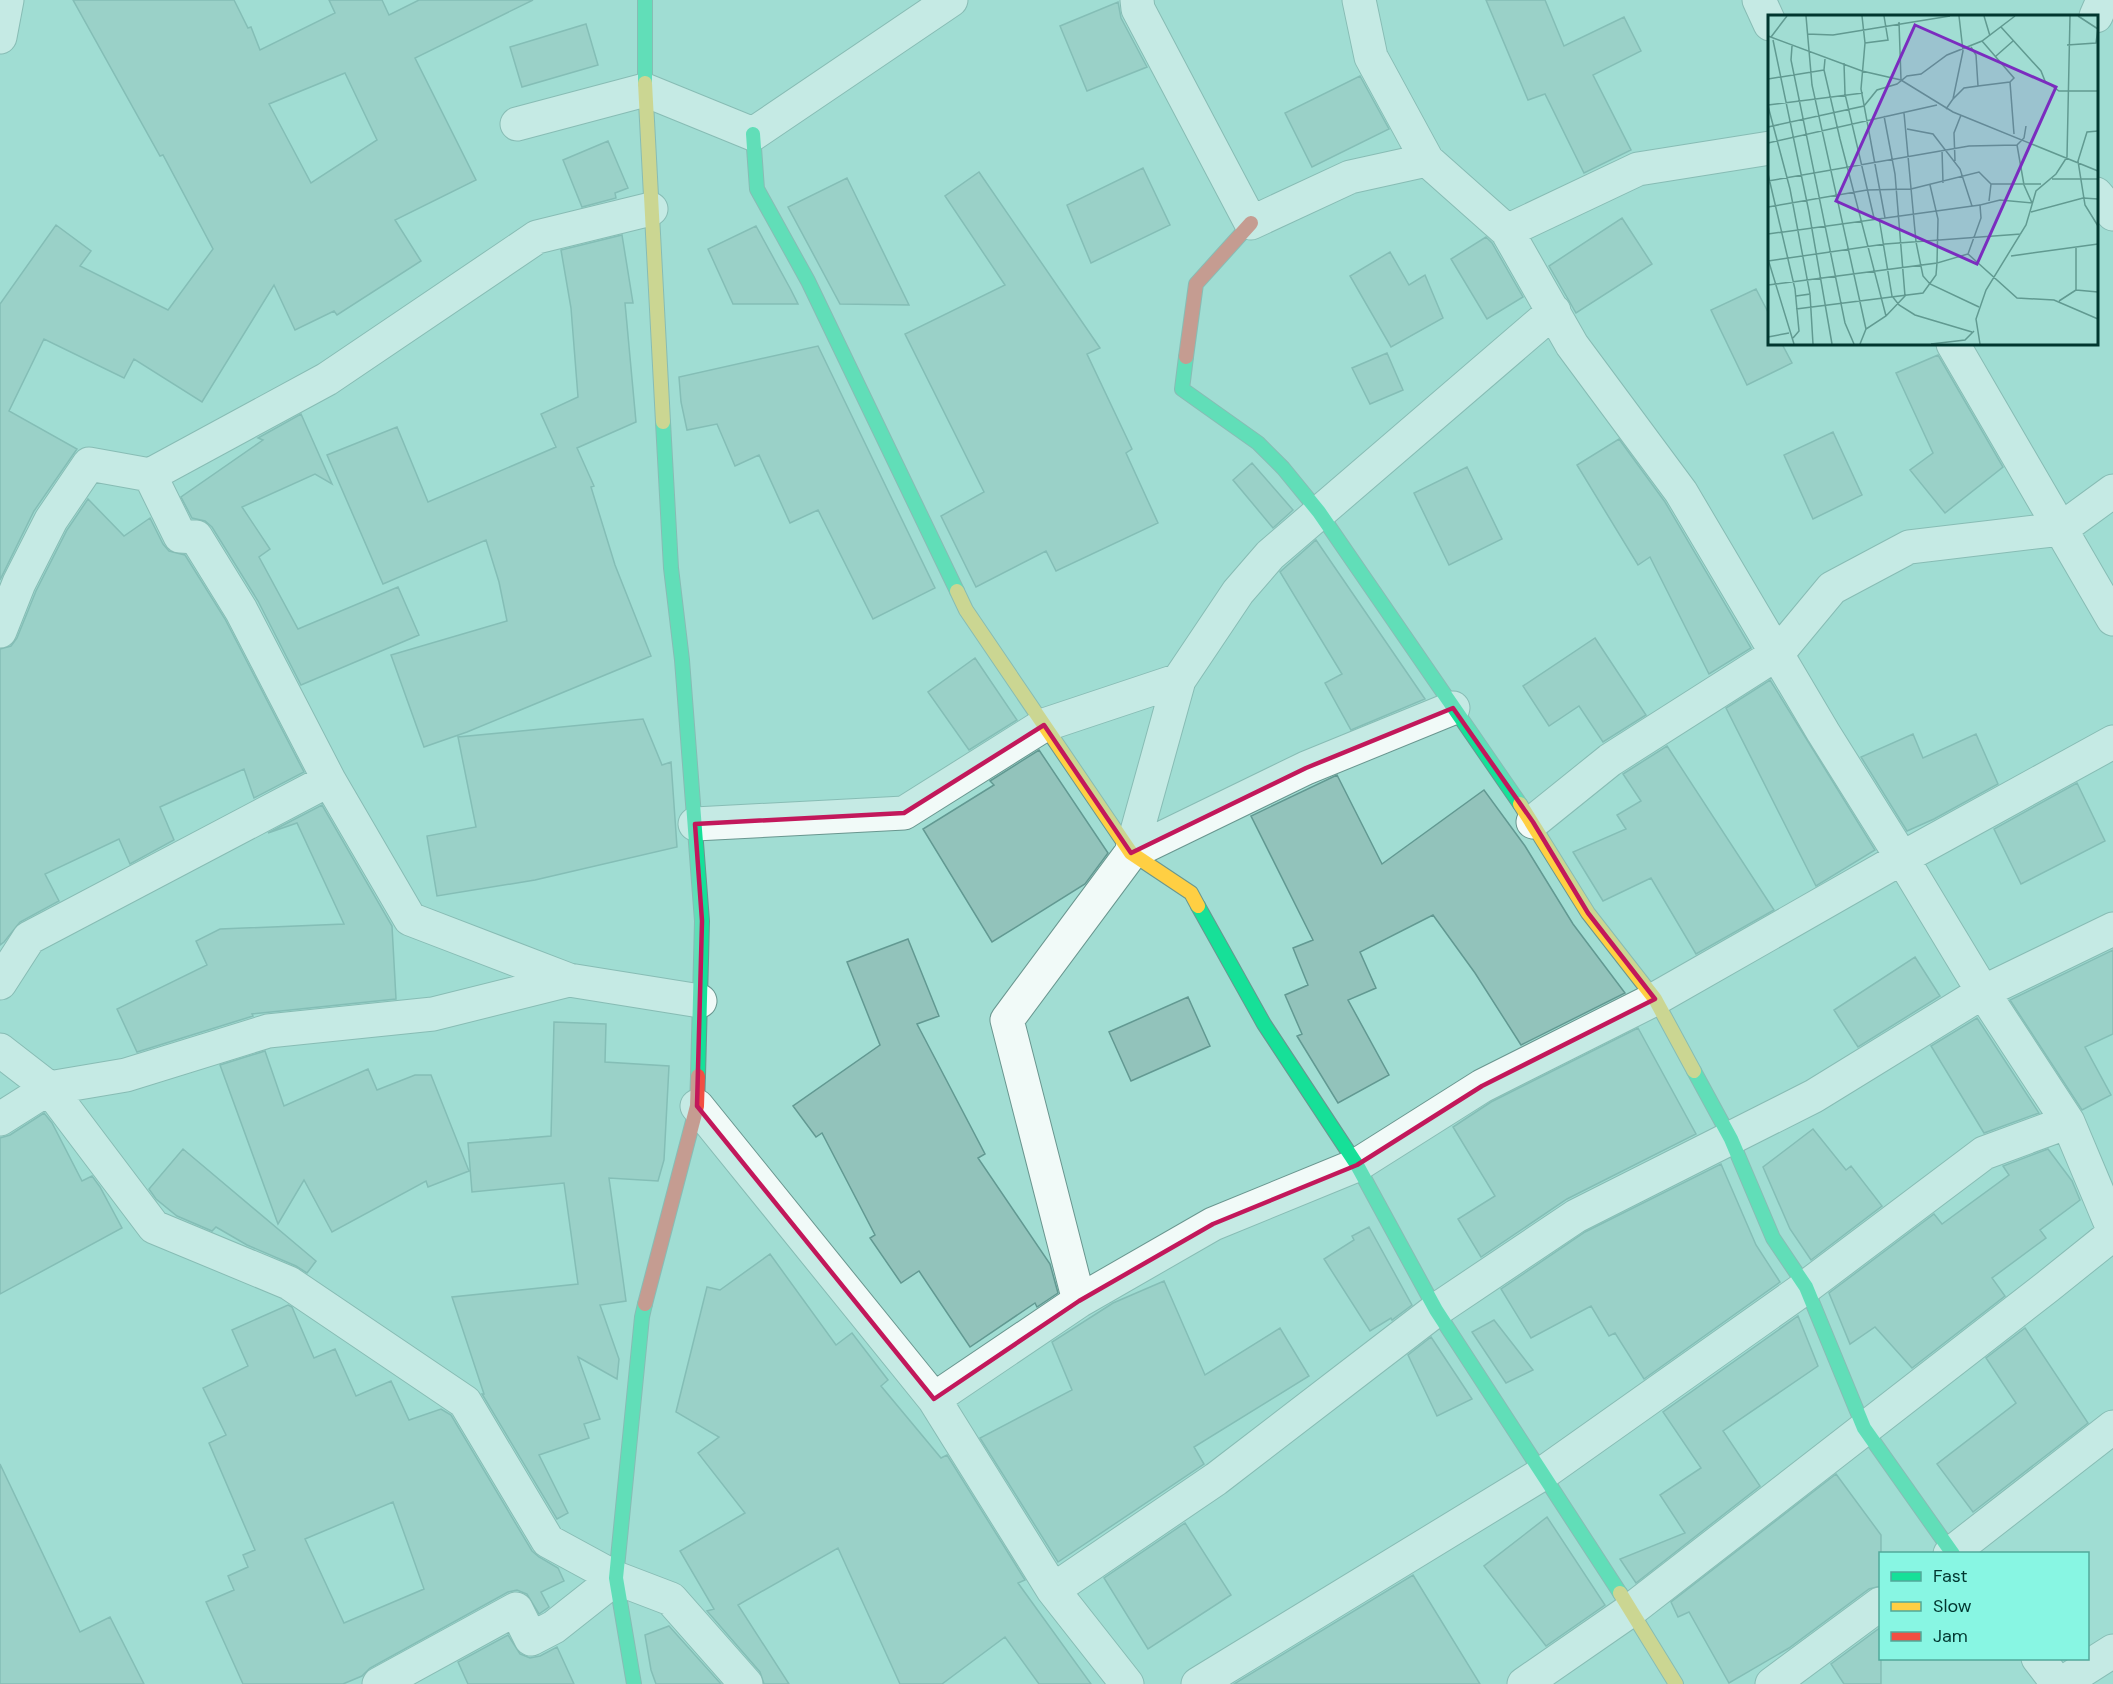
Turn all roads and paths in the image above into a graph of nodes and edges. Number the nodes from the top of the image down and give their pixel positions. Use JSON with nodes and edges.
{"nodes":[{"id":1,"x":7,"y":0,"type":"edge"},
{"id":2,"x":645,"y":0,"type":"edge"},
{"id":3,"x":951,"y":0,"type":"edge"},
{"id":4,"x":1137,"y":0,"type":"edge"},
{"id":5,"x":1359,"y":0,"type":"edge"},
{"id":6,"x":1759,"y":0,"type":"edge"},
{"id":7,"x":2103,"y":0,"type":"edge"},
{"id":8,"x":2096,"y":15,"type":"edge"},
{"id":9,"x":1768,"y":20,"type":"edge"},
{"id":10,"x":0,"y":37,"type":"edge"},
{"id":11,"x":645,"y":90,"type":"junction"},
{"id":12,"x":517,"y":124,"type":"dead end"},
{"id":13,"x":753,"y":134,"type":"junction"},
{"id":14,"x":1768,"y":148,"type":"edge"},
{"id":15,"x":1427,"y":160,"type":"junction"},
{"id":16,"x":2098,"y":195,"type":"edge"},
{"id":17,"x":651,"y":209,"type":"junction"},
{"id":18,"x":2113,"y":214,"type":"edge"},
{"id":19,"x":1251,"y":223,"type":"junction"},
{"id":20,"x":1507,"y":231,"type":"junction"},
{"id":21,"x":1554,"y":311,"type":"junction"},
{"id":22,"x":1954,"y":345,"type":"edge"},
{"id":23,"x":150,"y":475,"type":"junction"},
{"id":24,"x":2113,"y":491,"type":"edge"},
{"id":25,"x":1318,"y":512,"type":"junction"},
{"id":26,"x":2061,"y":529,"type":"junction"},
{"id":27,"x":2113,"y":619,"type":"edge"},
{"id":28,"x":0,"y":631,"type":"edge"},
{"id":29,"x":1778,"y":653,"type":"junction"},
{"id":30,"x":1179,"y":680,"type":"junction"},
{"id":31,"x":1453,"y":708,"type":"junction"},
{"id":32,"x":1044,"y":724,"type":"junction"},
{"id":33,"x":2113,"y":742,"type":"edge"},
{"id":34,"x":329,"y":780,"type":"junction"},
{"id":35,"x":1533,"y":822,"type":"junction"},
{"id":36,"x":695,"y":824,"type":"junction"},
{"id":37,"x":1131,"y":853,"type":"junction"},
{"id":38,"x":1902,"y":858,"type":"junction"},
{"id":39,"x":2113,"y":929,"type":"edge"},
{"id":40,"x":569,"y":980,"type":"junction"},
{"id":41,"x":0,"y":983,"type":"edge"},
{"id":42,"x":1983,"y":992,"type":"junction"},
{"id":43,"x":1655,"y":999,"type":"junction"},
{"id":44,"x":700,"y":1001,"type":"junction"},
{"id":45,"x":0,"y":1050,"type":"edge"},
{"id":46,"x":49,"y":1088,"type":"junction"},
{"id":47,"x":697,"y":1106,"type":"junction"},
{"id":48,"x":0,"y":1119,"type":"edge"},
{"id":49,"x":2068,"y":1122,"type":"junction"},
{"id":50,"x":1731,"y":1139,"type":"junction"},
{"id":51,"x":1357,"y":1165,"type":"junction"},
{"id":52,"x":2103,"y":1174,"type":"edge"},
{"id":53,"x":2113,"y":1232,"type":"edge"},
{"id":54,"x":1806,"y":1287,"type":"junction"},
{"id":55,"x":1079,"y":1300,"type":"junction"},
{"id":56,"x":1436,"y":1310,"type":"junction"},
{"id":57,"x":934,"y":1399,"type":"junction"},
{"id":58,"x":2113,"y":1427,"type":"edge"},
{"id":59,"x":1864,"y":1428,"type":"junction"},
{"id":60,"x":1542,"y":1474,"type":"junction"},
{"id":61,"x":1951,"y":1552,"type":"edge"},
{"id":62,"x":1953,"y":1552,"type":"edge"},
{"id":63,"x":616,"y":1578,"type":"junction"},
{"id":64,"x":1053,"y":1590,"type":"junction"},
{"id":65,"x":1879,"y":1605,"type":"edge"},
{"id":66,"x":1631,"y":1610,"type":"junction"},
{"id":67,"x":2113,"y":1651,"type":"edge"},
{"id":68,"x":2038,"y":1660,"type":"edge"},
{"id":69,"x":379,"y":1684,"type":"edge"},
{"id":70,"x":634,"y":1684,"type":"edge"},
{"id":71,"x":746,"y":1684,"type":"edge"},
{"id":72,"x":1127,"y":1684,"type":"edge"},
{"id":73,"x":1198,"y":1684,"type":"edge"},
{"id":74,"x":1524,"y":1684,"type":"edge"},
{"id":75,"x":1676,"y":1684,"type":"edge"},
{"id":76,"x":1772,"y":1684,"type":"edge"},
{"id":77,"x":2060,"y":1684,"type":"edge"}],
"edges":[{"from":1,"to":10,"type":"street"},
{"from":2,"to":11,"type":"street"},
{"from":3,"to":13,"type":"street"},
{"from":4,"to":19,"type":"street"},
{"from":5,"to":15,"type":"street"},
{"from":6,"to":9,"type":"street"},
{"from":7,"to":8,"type":"street"},
{"from":11,"to":12,"type":"street"},
{"from":11,"to":13,"type":"street"},
{"from":11,"to":17,"type":"street"},
{"from":13,"to":32,"type":"street"},
{"from":14,"to":20,"type":"street"},
{"from":15,"to":19,"type":"street"},
{"from":15,"to":20,"type":"street"},
{"from":16,"to":18,"type":"street"},
{"from":17,"to":23,"type":"street"},
{"from":17,"to":36,"type":"street"},
{"from":19,"to":25,"type":"street"},
{"from":20,"to":21,"type":"street"},
{"from":21,"to":25,"type":"street"},
{"from":21,"to":29,"type":"street"},
{"from":22,"to":26,"type":"street"},
{"from":23,"to":28,"type":"street"},
{"from":23,"to":34,"type":"street"},
{"from":24,"to":26,"type":"street"},
{"from":25,"to":30,"type":"street"},
{"from":25,"to":31,"type":"street"},
{"from":26,"to":27,"type":"street"},
{"from":26,"to":29,"type":"street"},
{"from":29,"to":35,"type":"street"},
{"from":29,"to":38,"type":"street"},
{"from":30,"to":32,"type":"street"},
{"from":30,"to":37,"type":"street"},
{"from":31,"to":35,"type":"street"},
{"from":31,"to":37,"type":"street"},
{"from":32,"to":36,"type":"street"},
{"from":32,"to":37,"type":"street"},
{"from":33,"to":38,"type":"street"},
{"from":34,"to":40,"type":"street"},
{"from":34,"to":41,"type":"street"},
{"from":35,"to":43,"type":"street"},
{"from":36,"to":44,"type":"street"},
{"from":37,"to":51,"type":"street"},
{"from":37,"to":55,"type":"street"},
{"from":38,"to":42,"type":"street"},
{"from":38,"to":43,"type":"street"},
{"from":39,"to":42,"type":"street"},
{"from":40,"to":44,"type":"street"},
{"from":40,"to":46,"type":"street"},
{"from":42,"to":49,"type":"street"},
{"from":42,"to":50,"type":"street"},
{"from":43,"to":50,"type":"street"},
{"from":43,"to":51,"type":"street"},
{"from":44,"to":47,"type":"street"},
{"from":45,"to":46,"type":"street"},
{"from":46,"to":48,"type":"street"},
{"from":46,"to":63,"type":"street"},
{"from":47,"to":57,"type":"street"},
{"from":47,"to":63,"type":"street"},
{"from":49,"to":52,"type":"street"},
{"from":49,"to":54,"type":"street"},
{"from":50,"to":54,"type":"street"},
{"from":50,"to":56,"type":"street"},
{"from":51,"to":55,"type":"street"},
{"from":51,"to":56,"type":"street"},
{"from":52,"to":53,"type":"street"},
{"from":53,"to":59,"type":"street"},
{"from":54,"to":59,"type":"street"},
{"from":54,"to":60,"type":"street"},
{"from":55,"to":57,"type":"street"},
{"from":56,"to":60,"type":"street"},
{"from":56,"to":64,"type":"street"},
{"from":57,"to":64,"type":"street"},
{"from":58,"to":62,"type":"street"},
{"from":59,"to":61,"type":"street"},
{"from":59,"to":66,"type":"street"},
{"from":60,"to":66,"type":"street"},
{"from":60,"to":73,"type":"street"},
{"from":63,"to":69,"type":"street"},
{"from":63,"to":70,"type":"street"},
{"from":63,"to":71,"type":"street"},
{"from":64,"to":72,"type":"street"},
{"from":65,"to":76,"type":"street"},
{"from":66,"to":74,"type":"street"},
{"from":66,"to":75,"type":"street"},
{"from":67,"to":77,"type":"street"},
{"from":68,"to":77,"type":"street"}]}
